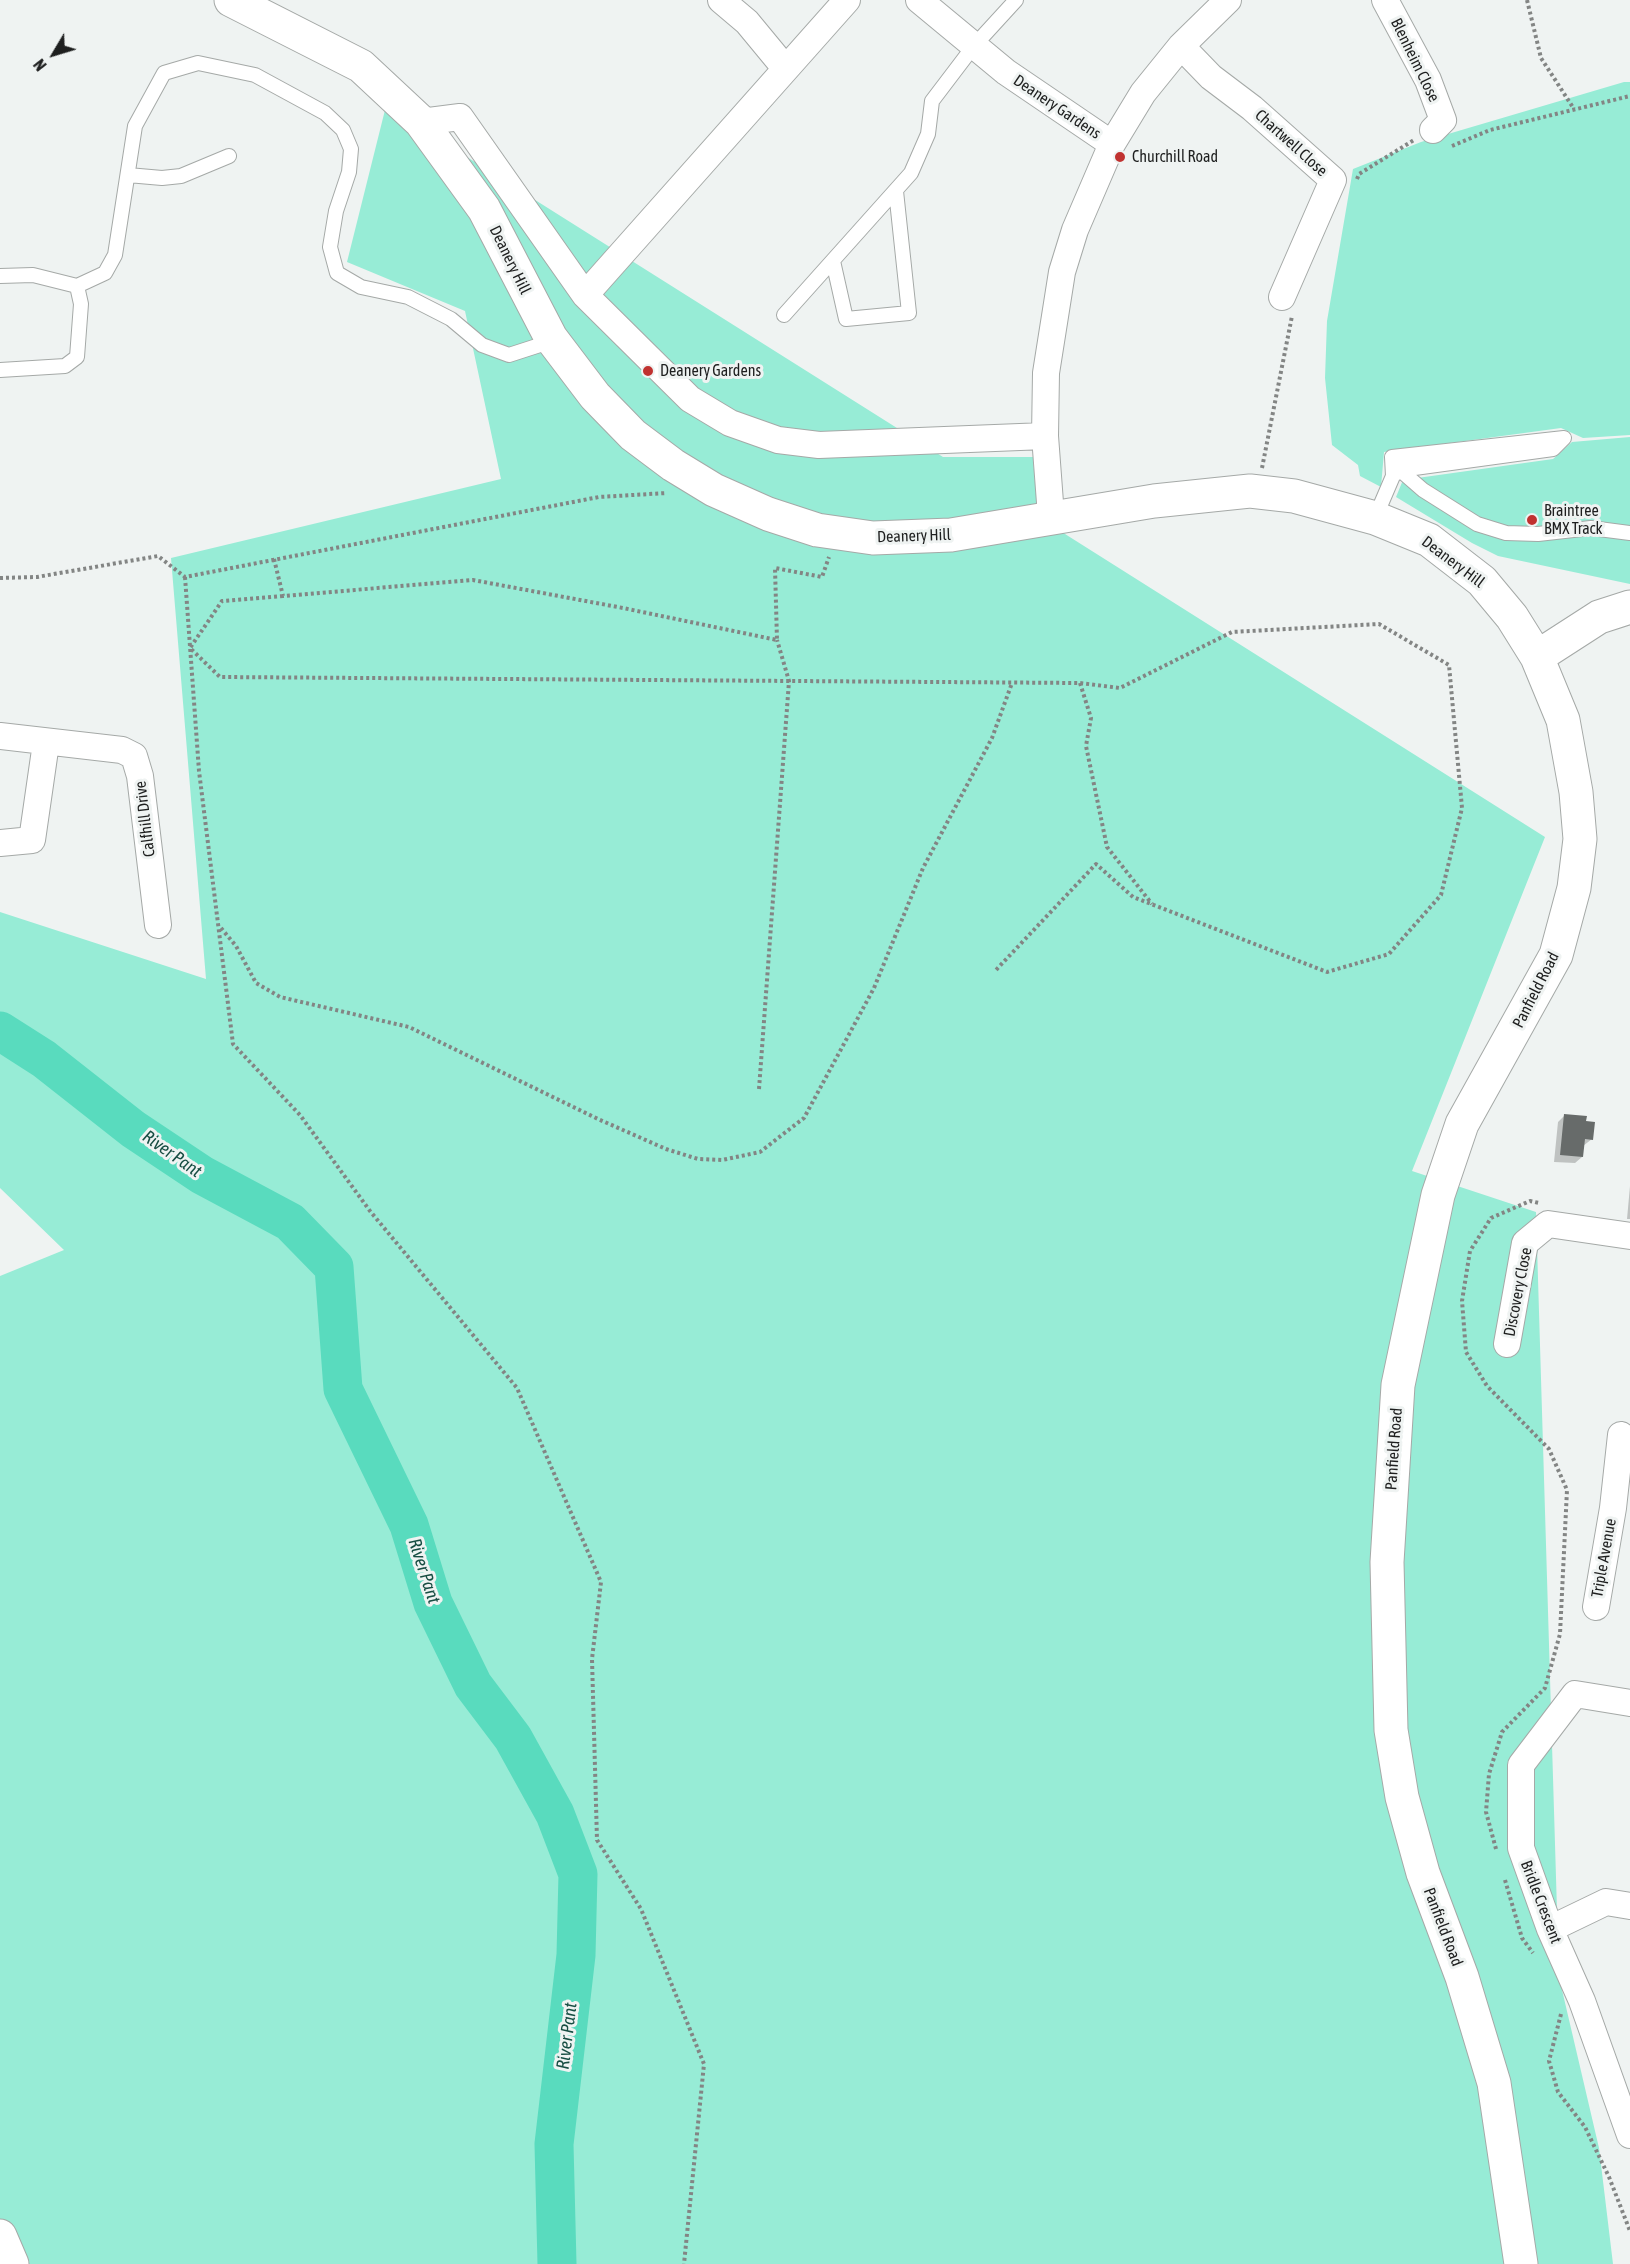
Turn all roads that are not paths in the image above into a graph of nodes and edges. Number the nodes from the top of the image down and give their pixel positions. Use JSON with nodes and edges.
{"nodes":[{"id":1,"x":231,"y":0,"type":"edge"},
{"id":2,"x":721,"y":0,"type":"edge"},
{"id":3,"x":848,"y":0,"type":"edge"},
{"id":4,"x":919,"y":0,"type":"edge"},
{"id":5,"x":1017,"y":0,"type":"edge"},
{"id":6,"x":1227,"y":0,"type":"edge"},
{"id":7,"x":1385,"y":0,"type":"edge"},
{"id":8,"x":1181,"y":46,"type":"junction"},
{"id":9,"x":973,"y":47,"type":"junction"},
{"id":10,"x":785,"y":68,"type":"junction"},
{"id":11,"x":421,"y":122,"type":"junction"},
{"id":12,"x":1442,"y":124,"type":"road end"},
{"id":13,"x":1112,"y":144,"type":"junction"},
{"id":14,"x":229,"y":156,"type":"dead end"},
{"id":15,"x":128,"y":175,"type":"junction"},
{"id":16,"x":896,"y":191,"type":"junction"},
{"id":17,"x":833,"y":261,"type":"junction"},
{"id":18,"x":0,"y":276,"type":"edge"},
{"id":19,"x":77,"y":286,"type":"junction"},
{"id":20,"x":585,"y":296,"type":"junction"},
{"id":21,"x":1289,"y":303,"type":"road end"},
{"id":22,"x":784,"y":315,"type":"dead end"},
{"id":23,"x":551,"y":338,"type":"junction"},
{"id":24,"x":0,"y":370,"type":"edge"},
{"id":25,"x":1045,"y":436,"type":"junction"},
{"id":26,"x":1397,"y":473,"type":"junction"},
{"id":27,"x":1051,"y":516,"type":"junction"},
{"id":28,"x":1376,"y":518,"type":"junction"},
{"id":29,"x":1630,"y":533,"type":"edge"},
{"id":30,"x":1630,"y":607,"type":"edge"},
{"id":31,"x":1537,"y":657,"type":"junction"},
{"id":32,"x":0,"y":736,"type":"edge"},
{"id":33,"x":46,"y":743,"type":"junction"},
{"id":34,"x":0,"y":843,"type":"edge"},
{"id":35,"x":158,"y":925,"type":"dead end"},
{"id":36,"x":1630,"y":1236,"type":"edge"},
{"id":37,"x":1507,"y":1344,"type":"dead end"},
{"id":38,"x":1621,"y":1435,"type":"dead end"},
{"id":39,"x":1622,"y":1510,"type":"edge"},
{"id":40,"x":1596,"y":1607,"type":"dead end"},
{"id":41,"x":1630,"y":1703,"type":"edge"},
{"id":42,"x":1630,"y":1906,"type":"edge"},
{"id":43,"x":1550,"y":1929,"type":"junction"},
{"id":44,"x":1630,"y":2135,"type":"edge"},
{"id":45,"x":0,"y":2236,"type":"edge"},
{"id":46,"x":1517,"y":2261,"type":"edge"},
{"id":47,"x":12,"y":2264,"type":"edge"}],
"edges":[{"from":1,"to":11,"type":"main road","name":"Deanery Hill"},
{"from":2,"to":10,"type":"street"},
{"from":3,"to":10,"type":"street"},
{"from":4,"to":9,"type":"street","name":"Deanery Gardens"},
{"from":5,"to":9,"type":"lane"},
{"from":6,"to":8,"type":"street"},
{"from":7,"to":12,"type":"street","name":"Blenheim Close"},
{"from":8,"to":13,"type":"street"},
{"from":8,"to":21,"type":"street","name":"Chartwell Close"},
{"from":9,"to":13,"type":"street","name":"Deanery Gardens"},
{"from":9,"to":16,"type":"lane"},
{"from":10,"to":20,"type":"street"},
{"from":11,"to":20,"type":"street"},
{"from":11,"to":23,"type":"main road","name":"Deanery Hill"},
{"from":13,"to":25,"type":"street"},
{"from":14,"to":15,"type":"lane"},
{"from":15,"to":19,"type":"lane"},
{"from":15,"to":23,"type":"lane"},
{"from":16,"to":17,"type":"lane"},
{"from":16,"to":17,"type":"lane"},
{"from":17,"to":22,"type":"lane"},
{"from":18,"to":19,"type":"lane"},
{"from":19,"to":24,"type":"lane"},
{"from":20,"to":25,"type":"street"},
{"from":23,"to":27,"type":"main road","name":"Deanery Hill"},
{"from":25,"to":27,"type":"street"},
{"from":26,"to":26,"type":"lane"},
{"from":26,"to":28,"type":"lane"},
{"from":26,"to":29,"type":"lane"},
{"from":27,"to":28,"type":"main road","name":"Deanery Hill"},
{"from":28,"to":31,"type":"main road","name":"Deanery Hill"},
{"from":30,"to":31,"type":"main road"},
{"from":31,"to":46,"type":"main road","name":"Panfield Road"},
{"from":32,"to":33,"type":"street"},
{"from":33,"to":34,"type":"street"},
{"from":33,"to":35,"type":"street","name":"Calfhill Drive"},
{"from":36,"to":37,"type":"street","name":"Discovery Close"},
{"from":38,"to":39,"type":"street","name":"Triple Avenue"},
{"from":39,"to":40,"type":"street","name":"Triple Avenue"},
{"from":41,"to":43,"type":"street","name":"Bridle Crescent"},
{"from":42,"to":43,"type":"street"},
{"from":43,"to":44,"type":"street","name":"Bridle Crescent"},
{"from":45,"to":47,"type":"main road"}]}
